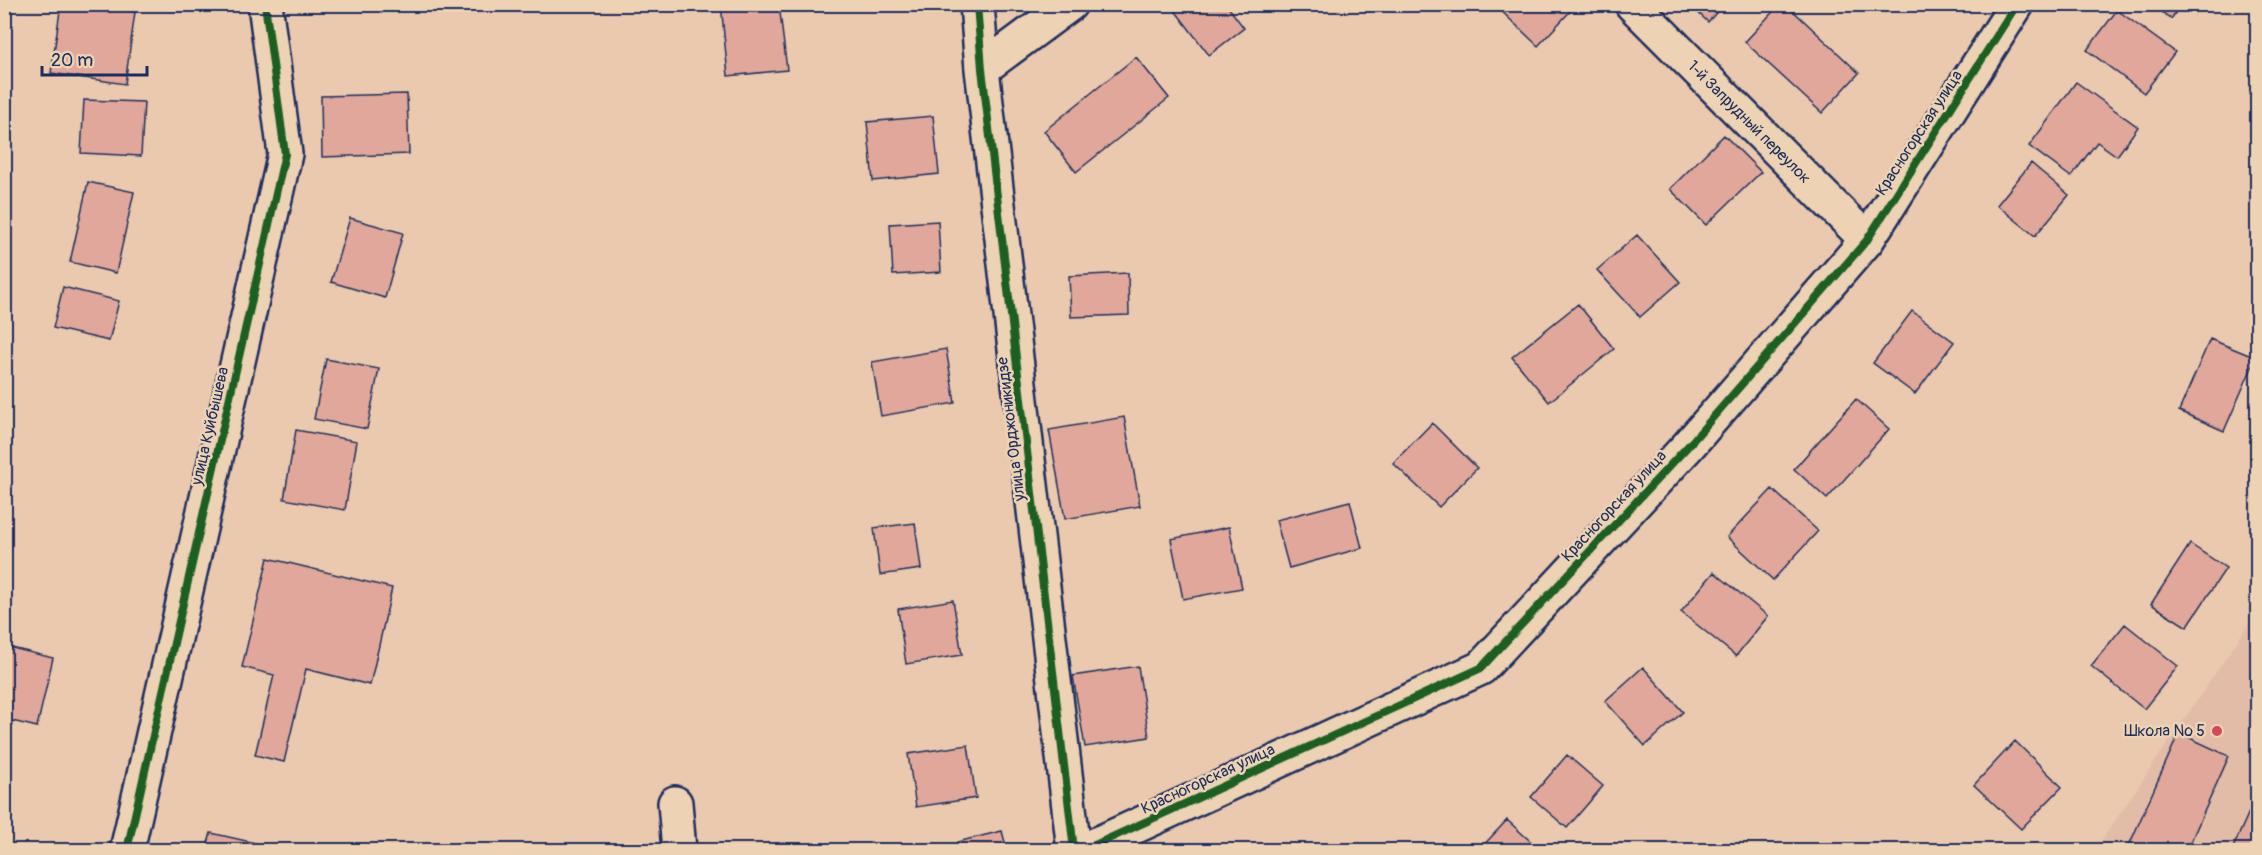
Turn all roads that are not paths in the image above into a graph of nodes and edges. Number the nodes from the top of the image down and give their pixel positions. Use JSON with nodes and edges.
{"nodes":[{"id":1,"x":265,"y":4,"type":"edge"},
{"id":2,"x":976,"y":4,"type":"edge"},
{"id":3,"x":1070,"y":4,"type":"edge"},
{"id":4,"x":1632,"y":4,"type":"edge"},
{"id":5,"x":2017,"y":4,"type":"edge"},
{"id":6,"x":982,"y":69,"type":"junction"},
{"id":7,"x":1867,"y":240,"type":"junction"},
{"id":8,"x":675,"y":803,"type":"dead end"},
{"id":9,"x":127,"y":850,"type":"edge"},
{"id":10,"x":679,"y":850,"type":"edge"},
{"id":11,"x":1074,"y":850,"type":"edge"},
{"id":12,"x":1084,"y":850,"type":"edge"}],
"edges":[{"from":1,"to":9,"type":"street","name":"улица Куйбышева"},
{"from":2,"to":6,"type":"street","name":"улица Орджоникидзе"},
{"from":3,"to":6,"type":"street"},
{"from":4,"to":7,"type":"street","name":"1-й Запрудный переулок"},
{"from":5,"to":7,"type":"street","name":"Красногорская улица"},
{"from":6,"to":11,"type":"street","name":"улица Орджоникидзе"},
{"from":7,"to":12,"type":"street","name":"Красногорская улица"},
{"from":8,"to":10,"type":"street"}]}
